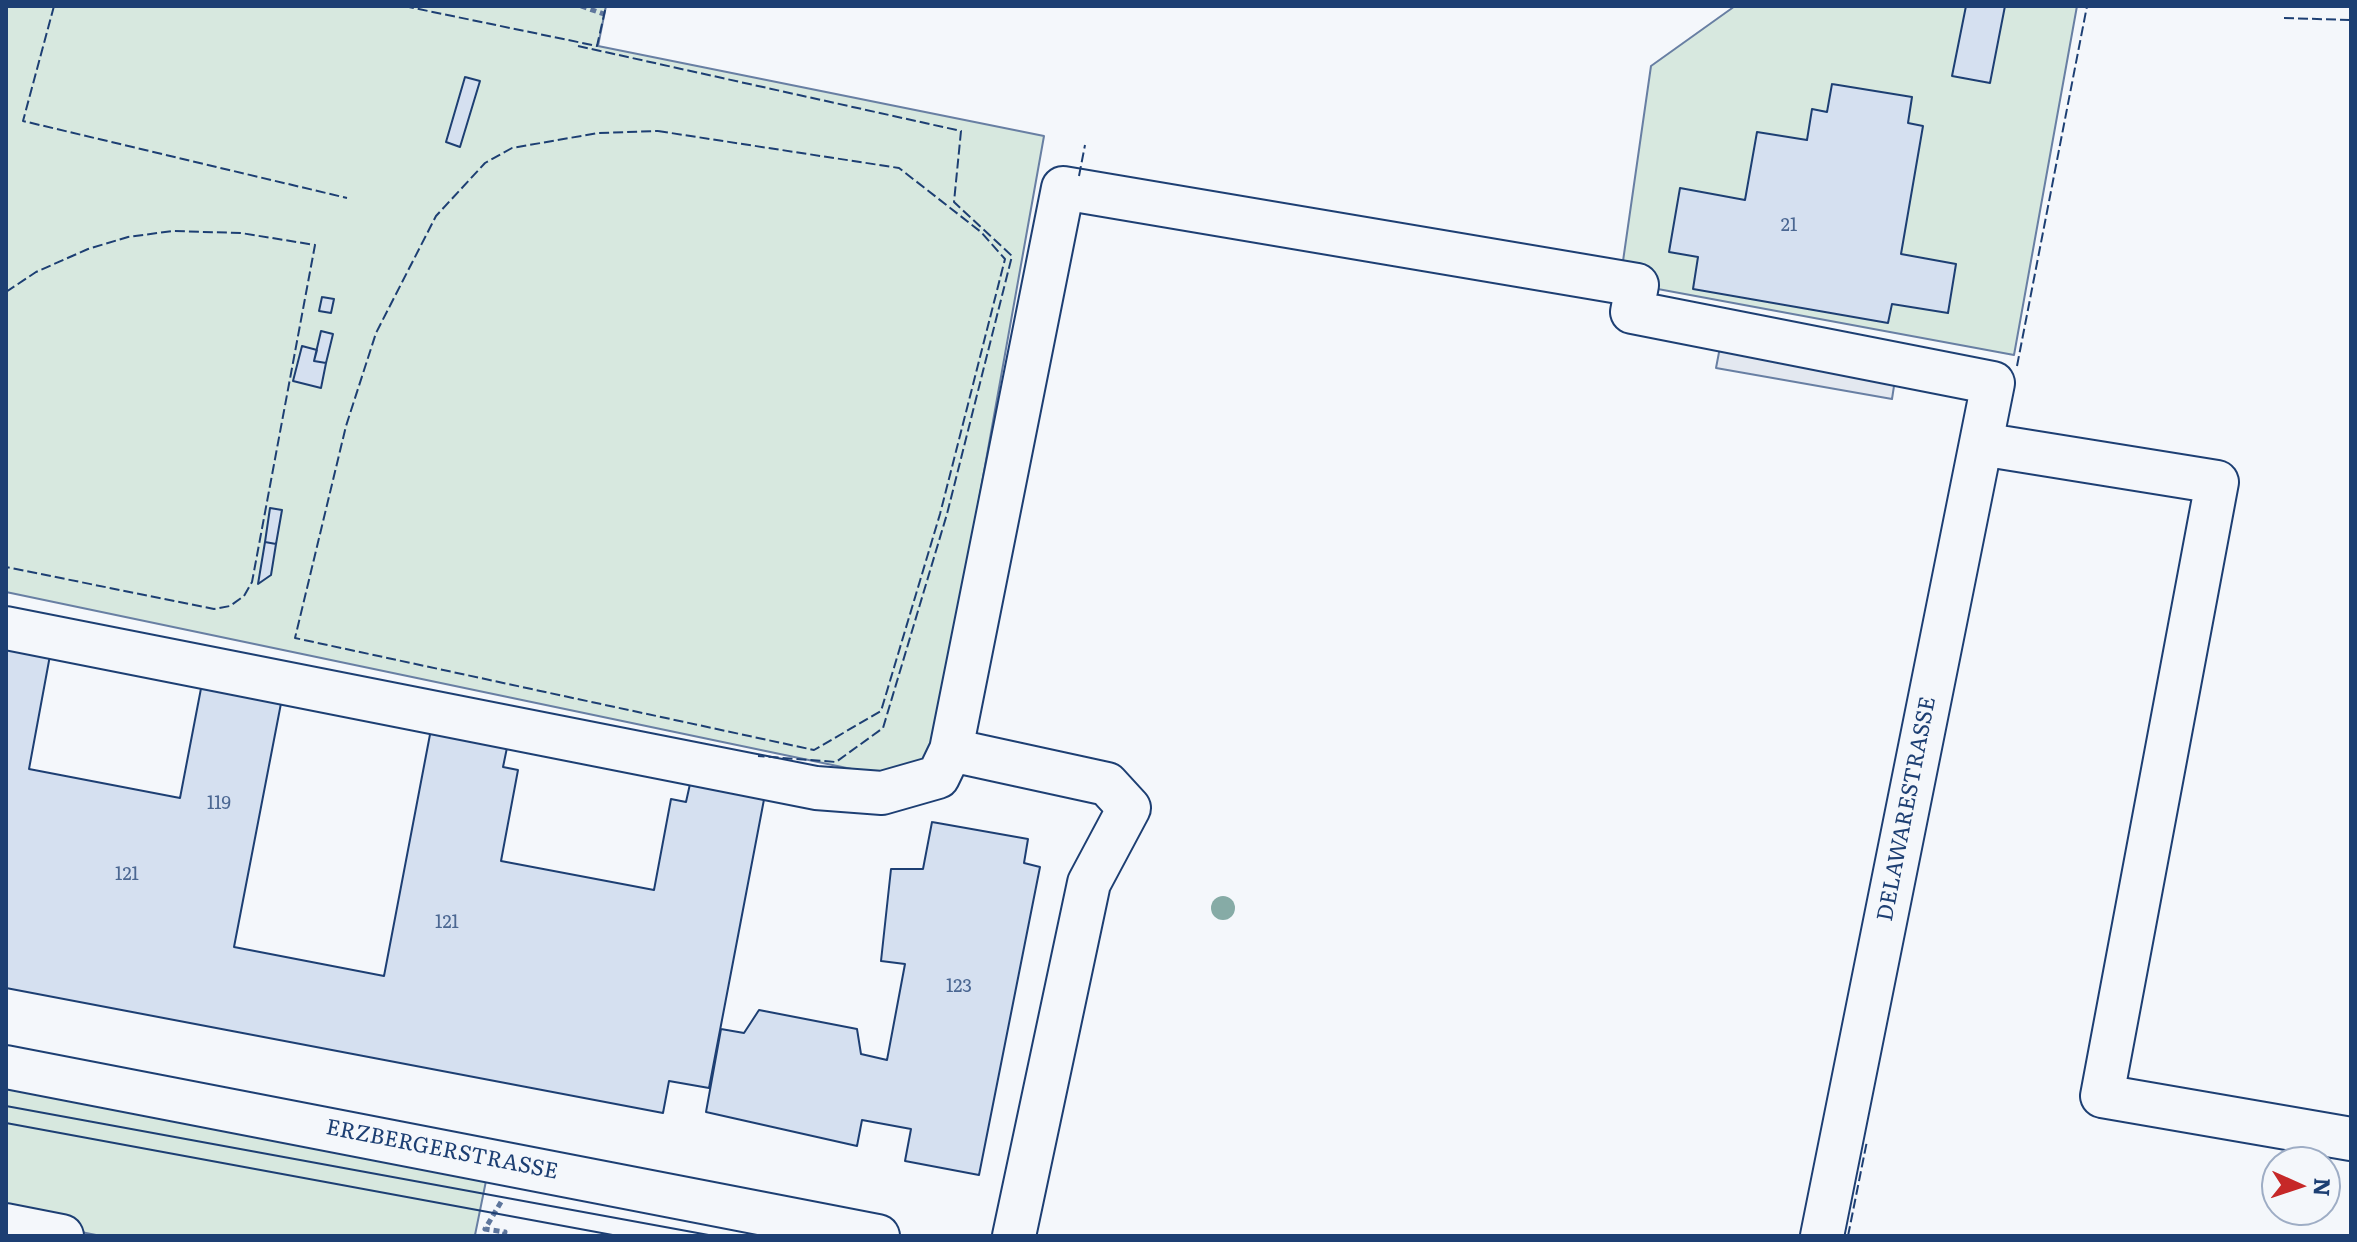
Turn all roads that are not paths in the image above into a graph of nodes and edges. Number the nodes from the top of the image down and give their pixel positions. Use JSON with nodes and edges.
{"nodes":[{"id":1,"x":1981,"y":444,"type":"junction"},
{"id":2,"x":6,"y":628,"type":"edge"},
{"id":3,"x":951,"y":750,"type":"junction"},
{"id":4,"x":6,"y":1067,"type":"edge"},
{"id":5,"x":2351,"y":1139,"type":"edge"},
{"id":6,"x":6,"y":1225,"type":"edge"},
{"id":7,"x":62,"y":1236,"type":"edge"},
{"id":8,"x":878,"y":1236,"type":"edge"},
{"id":9,"x":1014,"y":1236,"type":"edge"},
{"id":10,"x":1822,"y":1236,"type":"edge"}],
"edges":[{"from":1,"to":3,"type":"street","name":"DELAWARESTRASSE"},
{"from":1,"to":5,"type":"street"},
{"from":1,"to":10,"type":"street","name":"DELAWARESTRASSE"},
{"from":2,"to":3,"type":"street"},
{"from":3,"to":9,"type":"street"},
{"from":4,"to":8,"type":"street","name":"ERZBERGERSTRASSE"},
{"from":6,"to":7,"type":"street"}]}
